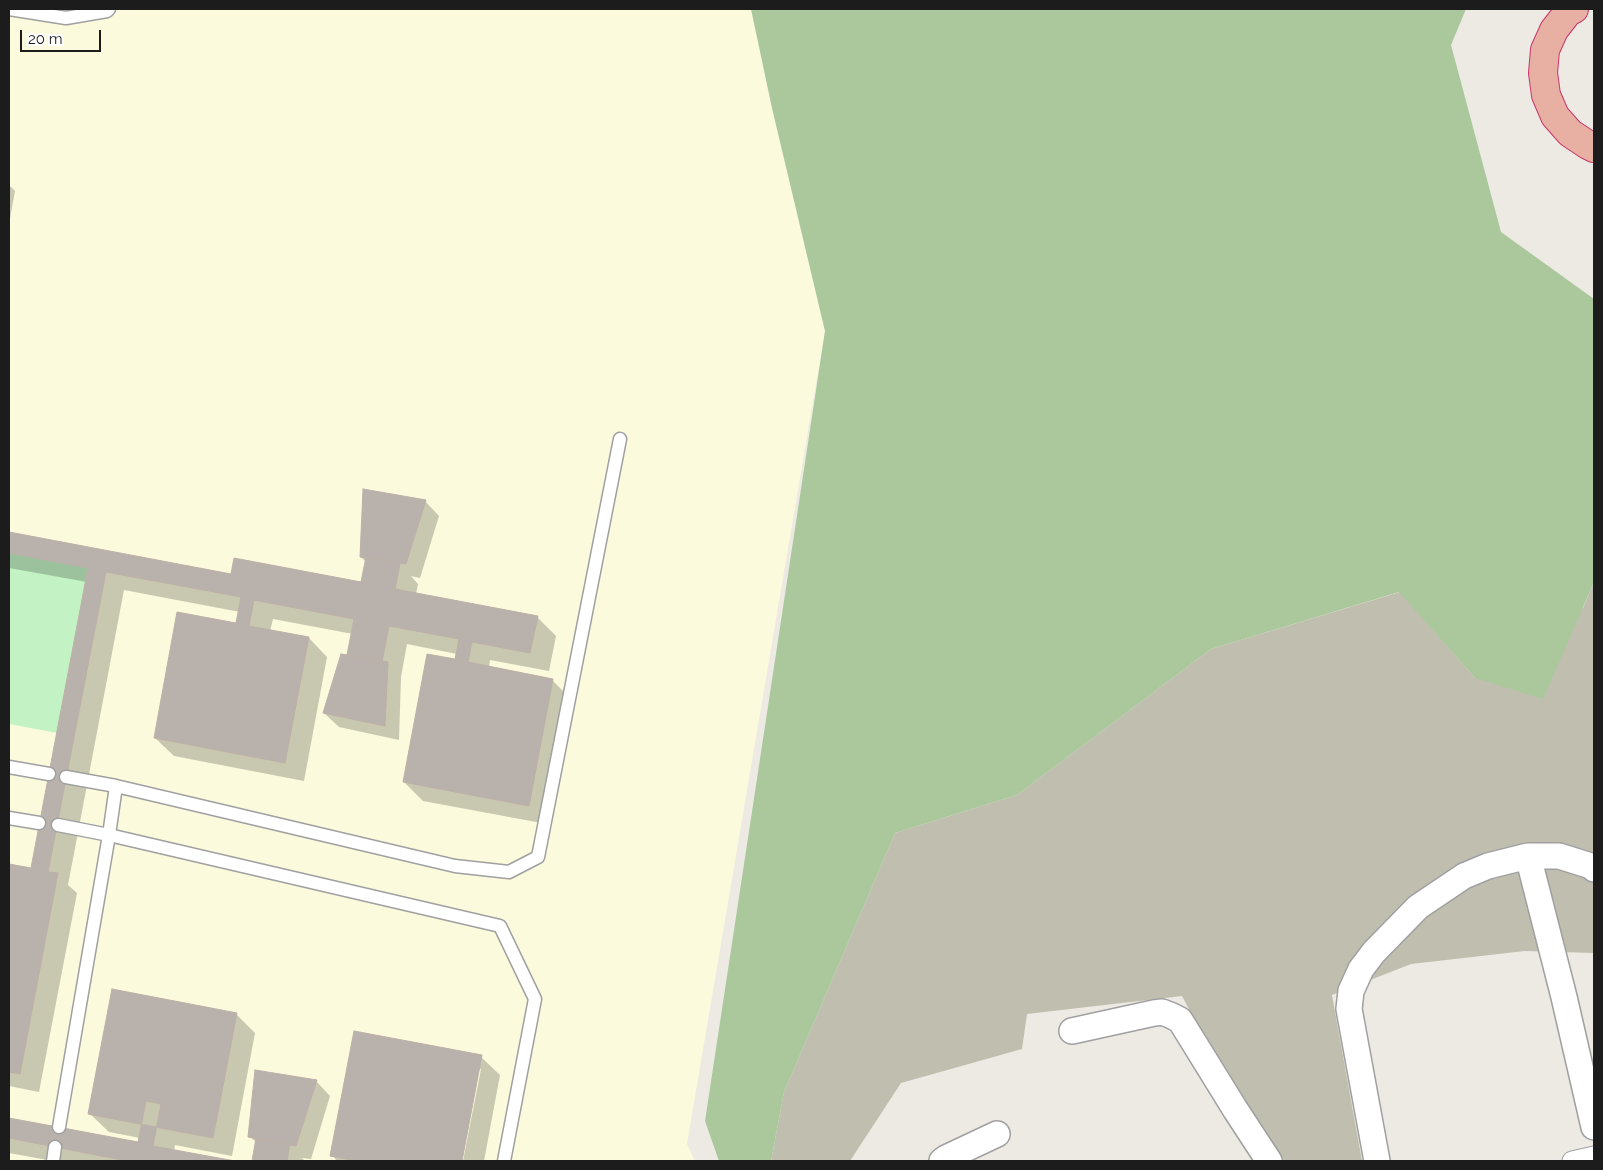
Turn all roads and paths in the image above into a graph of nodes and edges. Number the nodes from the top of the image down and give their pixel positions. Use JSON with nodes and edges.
{"nodes":[{"id":1,"x":9,"y":9,"type":"edge"},
{"id":2,"x":109,"y":9,"type":"edge"},
{"id":3,"x":1570,"y":10,"type":"edge"},
{"id":4,"x":1594,"y":148,"type":"edge"},
{"id":5,"x":620,"y":439,"type":"dead end"},
{"id":6,"x":9,"y":766,"type":"edge"},
{"id":7,"x":49,"y":774,"type":"dead end"},
{"id":8,"x":66,"y":777,"type":"dead end"},
{"id":9,"x":116,"y":786,"type":"junction"},
{"id":10,"x":9,"y":818,"type":"edge"},
{"id":11,"x":39,"y":823,"type":"dead end"},
{"id":12,"x":58,"y":825,"type":"dead end"},
{"id":13,"x":109,"y":835,"type":"junction"},
{"id":14,"x":1528,"y":856,"type":"junction"},
{"id":15,"x":1594,"y":869,"type":"edge"},
{"id":16,"x":1072,"y":1031,"type":"dead end"},
{"id":17,"x":58,"y":1127,"type":"dead end"},
{"id":18,"x":1594,"y":1127,"type":"edge"},
{"id":19,"x":997,"y":1134,"type":"dead end"},
{"id":20,"x":55,"y":1147,"type":"dead end"},
{"id":21,"x":1594,"y":1156,"type":"edge"},
{"id":22,"x":53,"y":1161,"type":"edge"},
{"id":23,"x":504,"y":1161,"type":"edge"},
{"id":24,"x":942,"y":1161,"type":"edge"},
{"id":25,"x":1269,"y":1161,"type":"edge"},
{"id":26,"x":1376,"y":1161,"type":"edge"},
{"id":27,"x":1572,"y":1161,"type":"edge"}],
"edges":[{"from":1,"to":2,"type":"lane"},
{"from":3,"to":4,"type":"highway"},
{"from":5,"to":9,"type":"lane"},
{"from":6,"to":7,"type":"lane"},
{"from":8,"to":9,"type":"lane"},
{"from":9,"to":13,"type":"lane"},
{"from":10,"to":11,"type":"lane"},
{"from":12,"to":13,"type":"lane"},
{"from":13,"to":17,"type":"lane"},
{"from":13,"to":23,"type":"lane"},
{"from":14,"to":15,"type":"street"},
{"from":14,"to":18,"type":"street"},
{"from":14,"to":26,"type":"street"},
{"from":16,"to":25,"type":"street"},
{"from":19,"to":24,"type":"street"},
{"from":20,"to":22,"type":"lane"},
{"from":21,"to":27,"type":"street"}]}
